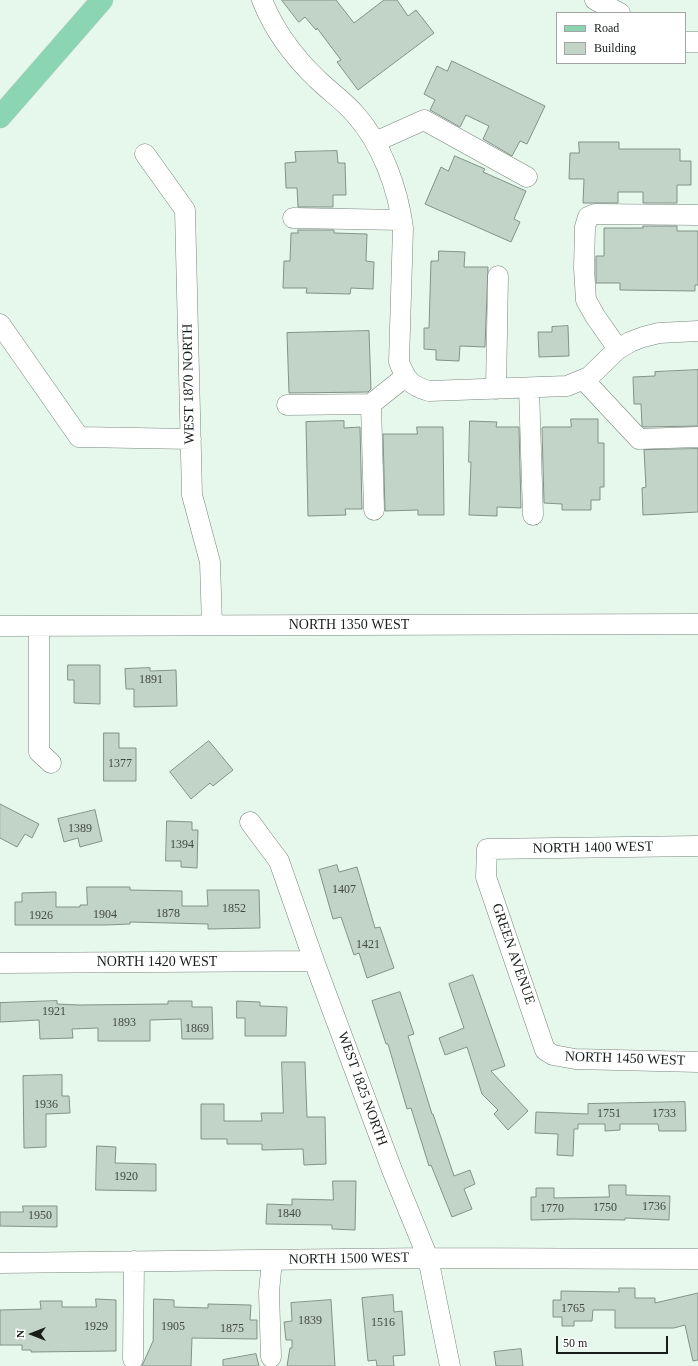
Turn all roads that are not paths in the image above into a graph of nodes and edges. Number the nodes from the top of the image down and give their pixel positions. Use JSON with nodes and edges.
{"nodes":[{"id":1,"x":102,"y":0,"type":"edge"},
{"id":2,"x":262,"y":0,"type":"edge"},
{"id":3,"x":595,"y":0,"type":"edge"},
{"id":4,"x":618,"y":12,"type":"edge"},
{"id":5,"x":686,"y":42,"type":"edge"},
{"id":6,"x":698,"y":42,"type":"edge"},
{"id":7,"x":0,"y":117,"type":"edge"},
{"id":8,"x":375,"y":142,"type":"junction"},
{"id":9,"x":145,"y":154,"type":"dead end"},
{"id":10,"x":527,"y":177,"type":"dead end"},
{"id":11,"x":698,"y":215,"type":"edge"},
{"id":12,"x":293,"y":218,"type":"dead end"},
{"id":13,"x":402,"y":220,"type":"junction"},
{"id":14,"x":498,"y":276,"type":"dead end"},
{"id":15,"x":0,"y":324,"type":"edge"},
{"id":16,"x":698,"y":331,"type":"edge"},
{"id":17,"x":618,"y":349,"type":"junction"},
{"id":18,"x":405,"y":377,"type":"junction"},
{"id":19,"x":584,"y":380,"type":"junction"},
{"id":20,"x":529,"y":388,"type":"junction"},
{"id":21,"x":496,"y":389,"type":"junction"},
{"id":22,"x":371,"y":404,"type":"junction"},
{"id":23,"x":287,"y":405,"type":"dead end"},
{"id":24,"x":698,"y":437,"type":"edge"},
{"id":25,"x":191,"y":439,"type":"junction"},
{"id":26,"x":374,"y":510,"type":"dead end"},
{"id":27,"x":533,"y":515,"type":"dead end"},
{"id":28,"x":698,"y":624,"type":"edge"},
{"id":29,"x":212,"y":625,"type":"junction"},
{"id":30,"x":0,"y":626,"type":"edge"},
{"id":31,"x":39,"y":626,"type":"junction"},
{"id":32,"x":51,"y":763,"type":"dead end"},
{"id":33,"x":250,"y":822,"type":"dead end"},
{"id":34,"x":698,"y":846,"type":"edge"},
{"id":35,"x":487,"y":849,"type":"joint"},
{"id":36,"x":314,"y":961,"type":"junction"},
{"id":37,"x":0,"y":963,"type":"edge"},
{"id":38,"x":553,"y":1055,"type":"joint"},
{"id":39,"x":698,"y":1062,"type":"edge"},
{"id":40,"x":428,"y":1258,"type":"junction"},
{"id":41,"x":698,"y":1259,"type":"edge"},
{"id":42,"x":272,"y":1260,"type":"junction"},
{"id":43,"x":134,"y":1261,"type":"junction"},
{"id":44,"x":0,"y":1262,"type":"edge"},
{"id":45,"x":271,"y":1357,"type":"dead end"},
{"id":46,"x":133,"y":1359,"type":"dead end"},
{"id":47,"x":450,"y":1366,"type":"edge"}],
"edges":[{"from":1,"to":7,"type":"main road"},
{"from":2,"to":8,"type":"street"},
{"from":3,"to":4,"type":"street"},
{"from":5,"to":6,"type":"street"},
{"from":8,"to":10,"type":"street"},
{"from":8,"to":13,"type":"street"},
{"from":9,"to":25,"type":"street","name":"WEST 1870 NORTH"},
{"from":11,"to":17,"type":"street"},
{"from":12,"to":13,"type":"street"},
{"from":13,"to":18,"type":"street"},
{"from":14,"to":21,"type":"street"},
{"from":15,"to":25,"type":"street"},
{"from":16,"to":17,"type":"street"},
{"from":17,"to":19,"type":"street"},
{"from":18,"to":21,"type":"street"},
{"from":18,"to":22,"type":"street"},
{"from":19,"to":20,"type":"street"},
{"from":19,"to":24,"type":"street"},
{"from":20,"to":21,"type":"street"},
{"from":20,"to":27,"type":"street"},
{"from":22,"to":23,"type":"street"},
{"from":22,"to":26,"type":"street"},
{"from":25,"to":29,"type":"street","name":"WEST 1870 NORTH"},
{"from":28,"to":29,"type":"street","name":"NORTH 1350 WEST"},
{"from":29,"to":31,"type":"street","name":"NORTH 1350 WEST"},
{"from":30,"to":31,"type":"street","name":"NORTH 1350 WEST"},
{"from":31,"to":32,"type":"street"},
{"from":33,"to":36,"type":"street","name":"WEST 1825 NORTH"},
{"from":34,"to":35,"type":"street","name":"NORTH 1400 WEST"},
{"from":35,"to":38,"type":"street","name":"GREEN AVENUE"},
{"from":36,"to":37,"type":"street","name":"NORTH 1420 WEST"},
{"from":36,"to":40,"type":"street","name":"WEST 1825 NORTH"},
{"from":38,"to":39,"type":"street","name":"NORTH 1450 WEST"},
{"from":40,"to":41,"type":"street","name":"NORTH 1500 WEST"},
{"from":40,"to":42,"type":"street","name":"NORTH 1500 WEST"},
{"from":40,"to":47,"type":"street","name":"WEST 1825 NORTH"},
{"from":42,"to":43,"type":"street","name":"NORTH 1500 WEST"},
{"from":42,"to":45,"type":"street"},
{"from":43,"to":44,"type":"street","name":"NORTH 1500 WEST"},
{"from":43,"to":46,"type":"street"}]}
